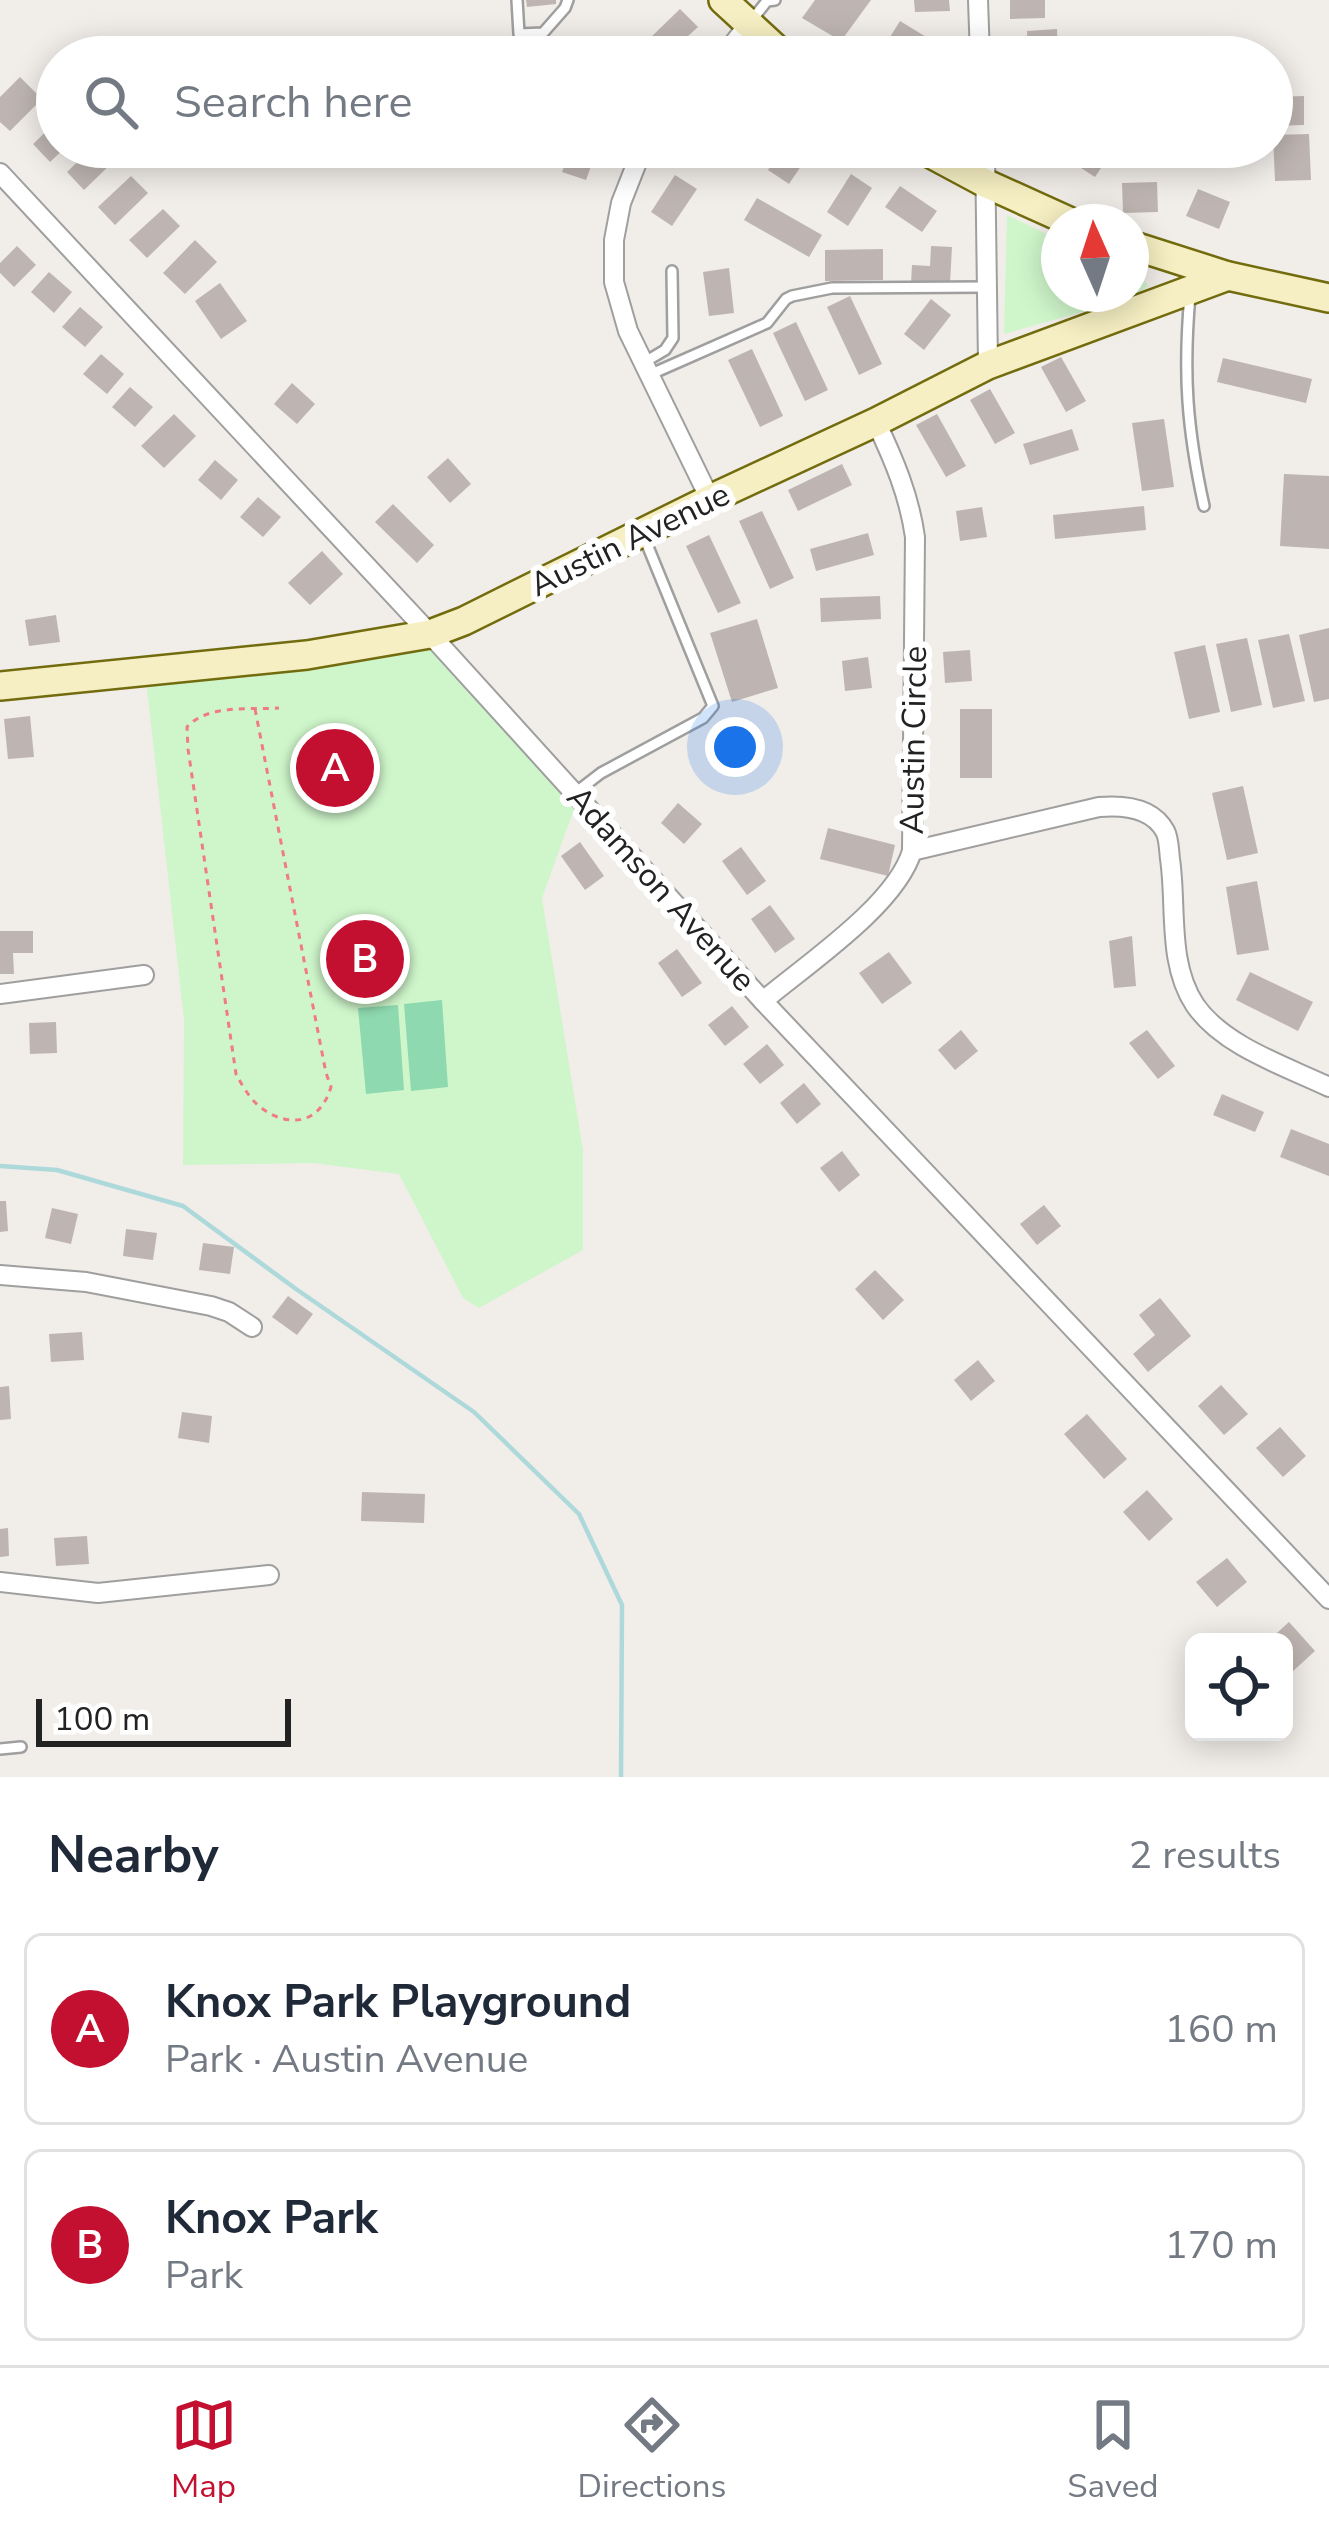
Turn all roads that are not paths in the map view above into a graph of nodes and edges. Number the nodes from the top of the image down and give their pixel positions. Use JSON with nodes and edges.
{"nodes":[{"id":1,"x":517,"y":0,"type":"edge"},
{"id":2,"x":568,"y":0,"type":"edge"},
{"id":3,"x":723,"y":0,"type":"edge"},
{"id":4,"x":775,"y":0,"type":"edge"},
{"id":5,"x":977,"y":0,"type":"edge"},
{"id":6,"x":748,"y":25,"type":"junction"},
{"id":7,"x":739,"y":36,"type":"edge"},
{"id":8,"x":760,"y":36,"type":"edge"},
{"id":9,"x":979,"y":36,"type":"edge"},
{"id":10,"x":635,"y":168,"type":"edge"},
{"id":11,"x":957,"y":168,"type":"edge"},
{"id":12,"x":986,"y":168,"type":"edge"},
{"id":13,"x":0,"y":173,"type":"edge"},
{"id":14,"x":987,"y":184,"type":"junction"},
{"id":15,"x":1041,"y":208,"type":"edge"},
{"id":16,"x":1149,"y":251,"type":"edge"},
{"id":17,"x":671,"y":271,"type":"dead end"},
{"id":18,"x":1228,"y":276,"type":"junction"},
{"id":19,"x":986,"y":287,"type":"junction"},
{"id":20,"x":1190,"y":290,"type":"junction"},
{"id":21,"x":1329,"y":298,"type":"edge"},
{"id":22,"x":988,"y":365,"type":"junction"},
{"id":23,"x":646,"y":369,"type":"junction"},
{"id":24,"x":876,"y":422,"type":"junction"},
{"id":25,"x":710,"y":500,"type":"junction"},
{"id":26,"x":1204,"y":506,"type":"dead end"},
{"id":27,"x":642,"y":533,"type":"junction"},
{"id":28,"x":430,"y":634,"type":"junction"},
{"id":29,"x":0,"y":686,"type":"edge"},
{"id":30,"x":574,"y":794,"type":"junction"},
{"id":31,"x":912,"y":851,"type":"junction"},
{"id":32,"x":144,"y":975,"type":"dead end"},
{"id":33,"x":0,"y":994,"type":"edge"},
{"id":34,"x":763,"y":1000,"type":"junction"},
{"id":35,"x":1329,"y":1088,"type":"edge"},
{"id":36,"x":0,"y":1275,"type":"edge"},
{"id":37,"x":252,"y":1327,"type":"dead end"},
{"id":38,"x":269,"y":1575,"type":"dead end"},
{"id":39,"x":0,"y":1582,"type":"edge"},
{"id":40,"x":1329,"y":1599,"type":"edge"},
{"id":41,"x":21,"y":1747,"type":"dead end"},
{"id":42,"x":0,"y":1749,"type":"edge"}],
"edges":[{"from":1,"to":2,"type":"lane"},
{"from":3,"to":6,"type":"street"},
{"from":4,"to":6,"type":"lane"},
{"from":5,"to":9,"type":"street"},
{"from":6,"to":7,"type":"street"},
{"from":6,"to":8,"type":"street"},
{"from":10,"to":23,"type":"street"},
{"from":11,"to":14,"type":"street"},
{"from":12,"to":14,"type":"street"},
{"from":13,"to":28,"type":"street","name":"Adamson Avenue"},
{"from":14,"to":15,"type":"street"},
{"from":14,"to":19,"type":"street"},
{"from":16,"to":18,"type":"street"},
{"from":17,"to":23,"type":"lane"},
{"from":18,"to":20,"type":"street","name":"Austin Avenue"},
{"from":18,"to":21,"type":"street"},
{"from":19,"to":22,"type":"street"},
{"from":19,"to":23,"type":"lane"},
{"from":20,"to":22,"type":"street","name":"Austin Avenue"},
{"from":20,"to":26,"type":"lane"},
{"from":22,"to":24,"type":"street","name":"Austin Avenue"},
{"from":23,"to":25,"type":"street"},
{"from":24,"to":25,"type":"street","name":"Austin Avenue"},
{"from":24,"to":31,"type":"street","name":"Austin Circle"},
{"from":25,"to":27,"type":"street","name":"Austin Avenue"},
{"from":27,"to":28,"type":"street","name":"Austin Avenue"},
{"from":27,"to":30,"type":"lane"},
{"from":28,"to":29,"type":"street","name":"Austin Avenue"},
{"from":28,"to":30,"type":"street","name":"Adamson Avenue"},
{"from":30,"to":34,"type":"street","name":"Adamson Avenue"},
{"from":31,"to":34,"type":"street","name":"Austin Circle"},
{"from":31,"to":35,"type":"street"},
{"from":32,"to":33,"type":"street"},
{"from":34,"to":40,"type":"street","name":"Adamson Avenue"},
{"from":36,"to":37,"type":"street"},
{"from":38,"to":39,"type":"street"},
{"from":41,"to":42,"type":"lane"}]}
